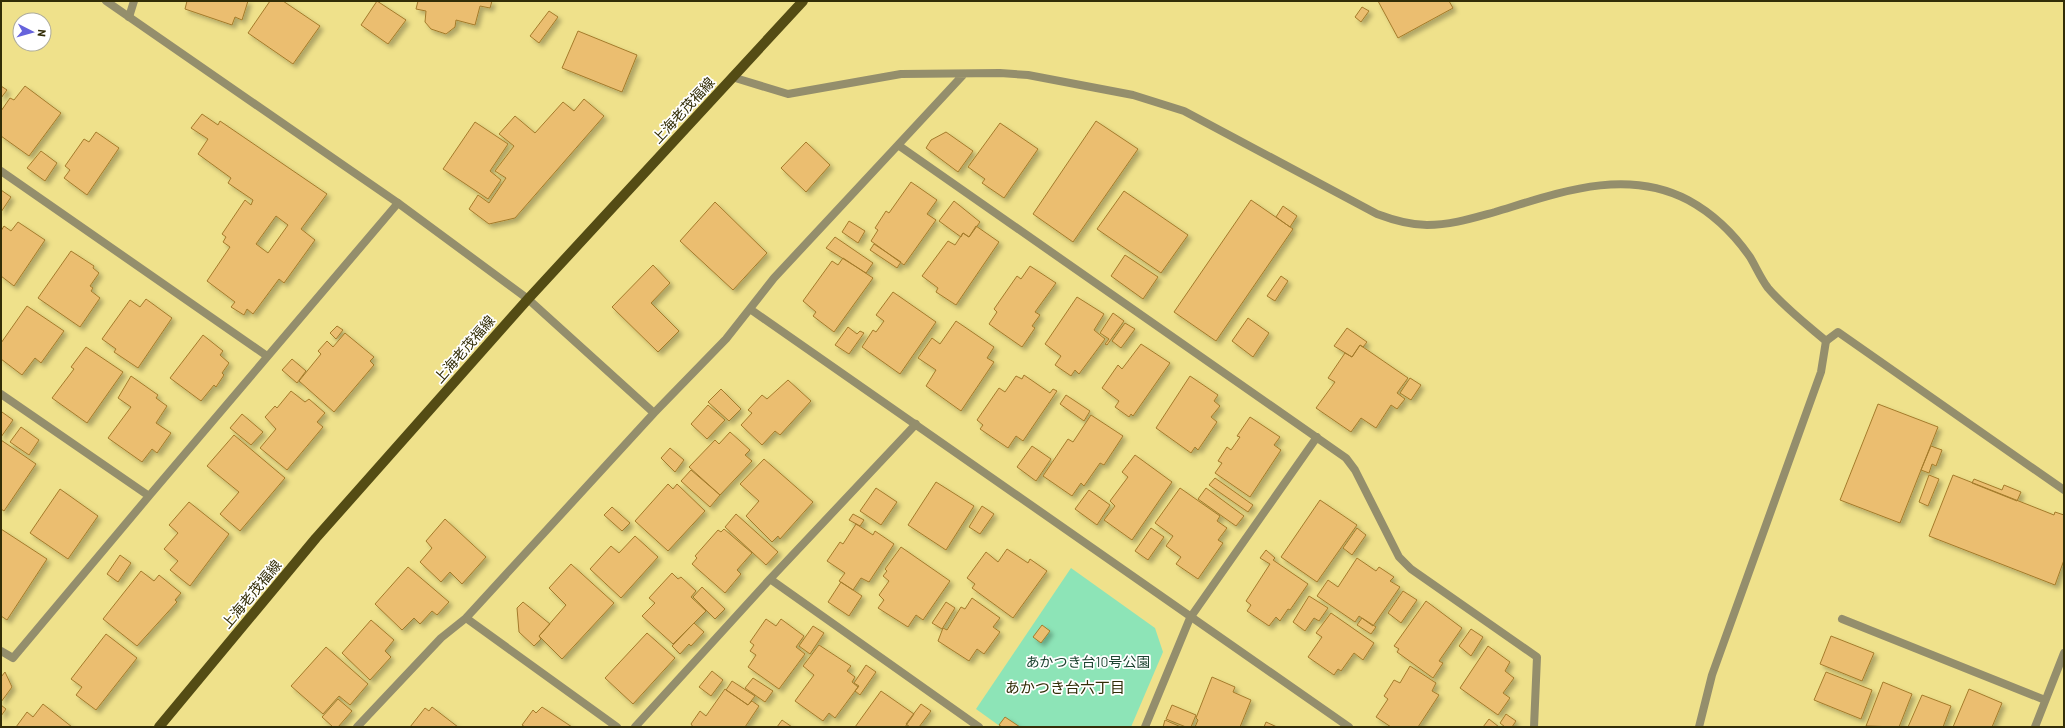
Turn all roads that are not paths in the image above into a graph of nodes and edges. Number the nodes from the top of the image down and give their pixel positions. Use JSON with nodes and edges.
{"nodes":[{"id":1,"x":106,"y":1,"type":"edge"},
{"id":2,"x":134,"y":1,"type":"edge"},
{"id":3,"x":802,"y":1,"type":"edge"},
{"id":4,"x":129,"y":17,"type":"junction"},
{"id":5,"x":964,"y":74,"type":"junction"},
{"id":6,"x":732,"y":78,"type":"junction"},
{"id":7,"x":898,"y":145,"type":"junction"},
{"id":8,"x":1,"y":171,"type":"edge"},
{"id":9,"x":398,"y":203,"type":"junction"},
{"id":10,"x":528,"y":298,"type":"junction"},
{"id":11,"x":750,"y":309,"type":"junction"},
{"id":12,"x":1826,"y":341,"type":"junction"},
{"id":13,"x":267,"y":356,"type":"junction"},
{"id":14,"x":1,"y":394,"type":"edge"},
{"id":15,"x":654,"y":413,"type":"junction"},
{"id":16,"x":916,"y":424,"type":"junction"},
{"id":17,"x":1317,"y":437,"type":"junction"},
{"id":18,"x":2064,"y":490,"type":"edge"},
{"id":19,"x":149,"y":496,"type":"junction"},
{"id":20,"x":770,"y":579,"type":"junction"},
{"id":21,"x":466,"y":618,"type":"junction"},
{"id":22,"x":1190,"y":618,"type":"junction"},
{"id":23,"x":1842,"y":618,"type":"dead end"},
{"id":24,"x":1,"y":651,"type":"edge"},
{"id":25,"x":2064,"y":653,"type":"edge"},
{"id":26,"x":2045,"y":700,"type":"junction"},
{"id":27,"x":1344,"y":726,"type":"edge"},
{"id":28,"x":159,"y":727,"type":"edge"},
{"id":29,"x":357,"y":727,"type":"edge"},
{"id":30,"x":617,"y":727,"type":"edge"},
{"id":31,"x":635,"y":727,"type":"edge"},
{"id":32,"x":979,"y":727,"type":"edge"},
{"id":33,"x":1145,"y":727,"type":"edge"},
{"id":34,"x":1534,"y":727,"type":"edge"},
{"id":35,"x":1699,"y":727,"type":"edge"},
{"id":36,"x":2035,"y":727,"type":"edge"}],
"edges":[{"from":1,"to":4,"type":"street"},
{"from":2,"to":4,"type":"street"},
{"from":3,"to":6,"type":"main road","name":"上海老茂福線"},
{"from":4,"to":9,"type":"street"},
{"from":5,"to":6,"type":"street"},
{"from":5,"to":7,"type":"street"},
{"from":5,"to":12,"type":"street"},
{"from":6,"to":10,"type":"main road","name":"上海老茂福線"},
{"from":7,"to":11,"type":"street"},
{"from":7,"to":17,"type":"street"},
{"from":8,"to":13,"type":"street"},
{"from":9,"to":10,"type":"street"},
{"from":9,"to":13,"type":"street"},
{"from":10,"to":15,"type":"street"},
{"from":10,"to":28,"type":"main road","name":"上海老茂福線"},
{"from":11,"to":15,"type":"street"},
{"from":11,"to":16,"type":"street"},
{"from":12,"to":18,"type":"street"},
{"from":12,"to":35,"type":"street"},
{"from":13,"to":19,"type":"street"},
{"from":14,"to":19,"type":"street"},
{"from":15,"to":21,"type":"street"},
{"from":16,"to":20,"type":"street"},
{"from":16,"to":22,"type":"street"},
{"from":17,"to":22,"type":"street"},
{"from":17,"to":34,"type":"street"},
{"from":19,"to":24,"type":"street"},
{"from":20,"to":31,"type":"street"},
{"from":20,"to":32,"type":"street"},
{"from":21,"to":29,"type":"street"},
{"from":21,"to":30,"type":"street"},
{"from":22,"to":27,"type":"street"},
{"from":22,"to":33,"type":"street"},
{"from":23,"to":26,"type":"street"},
{"from":25,"to":26,"type":"street"},
{"from":26,"to":36,"type":"street"}]}
